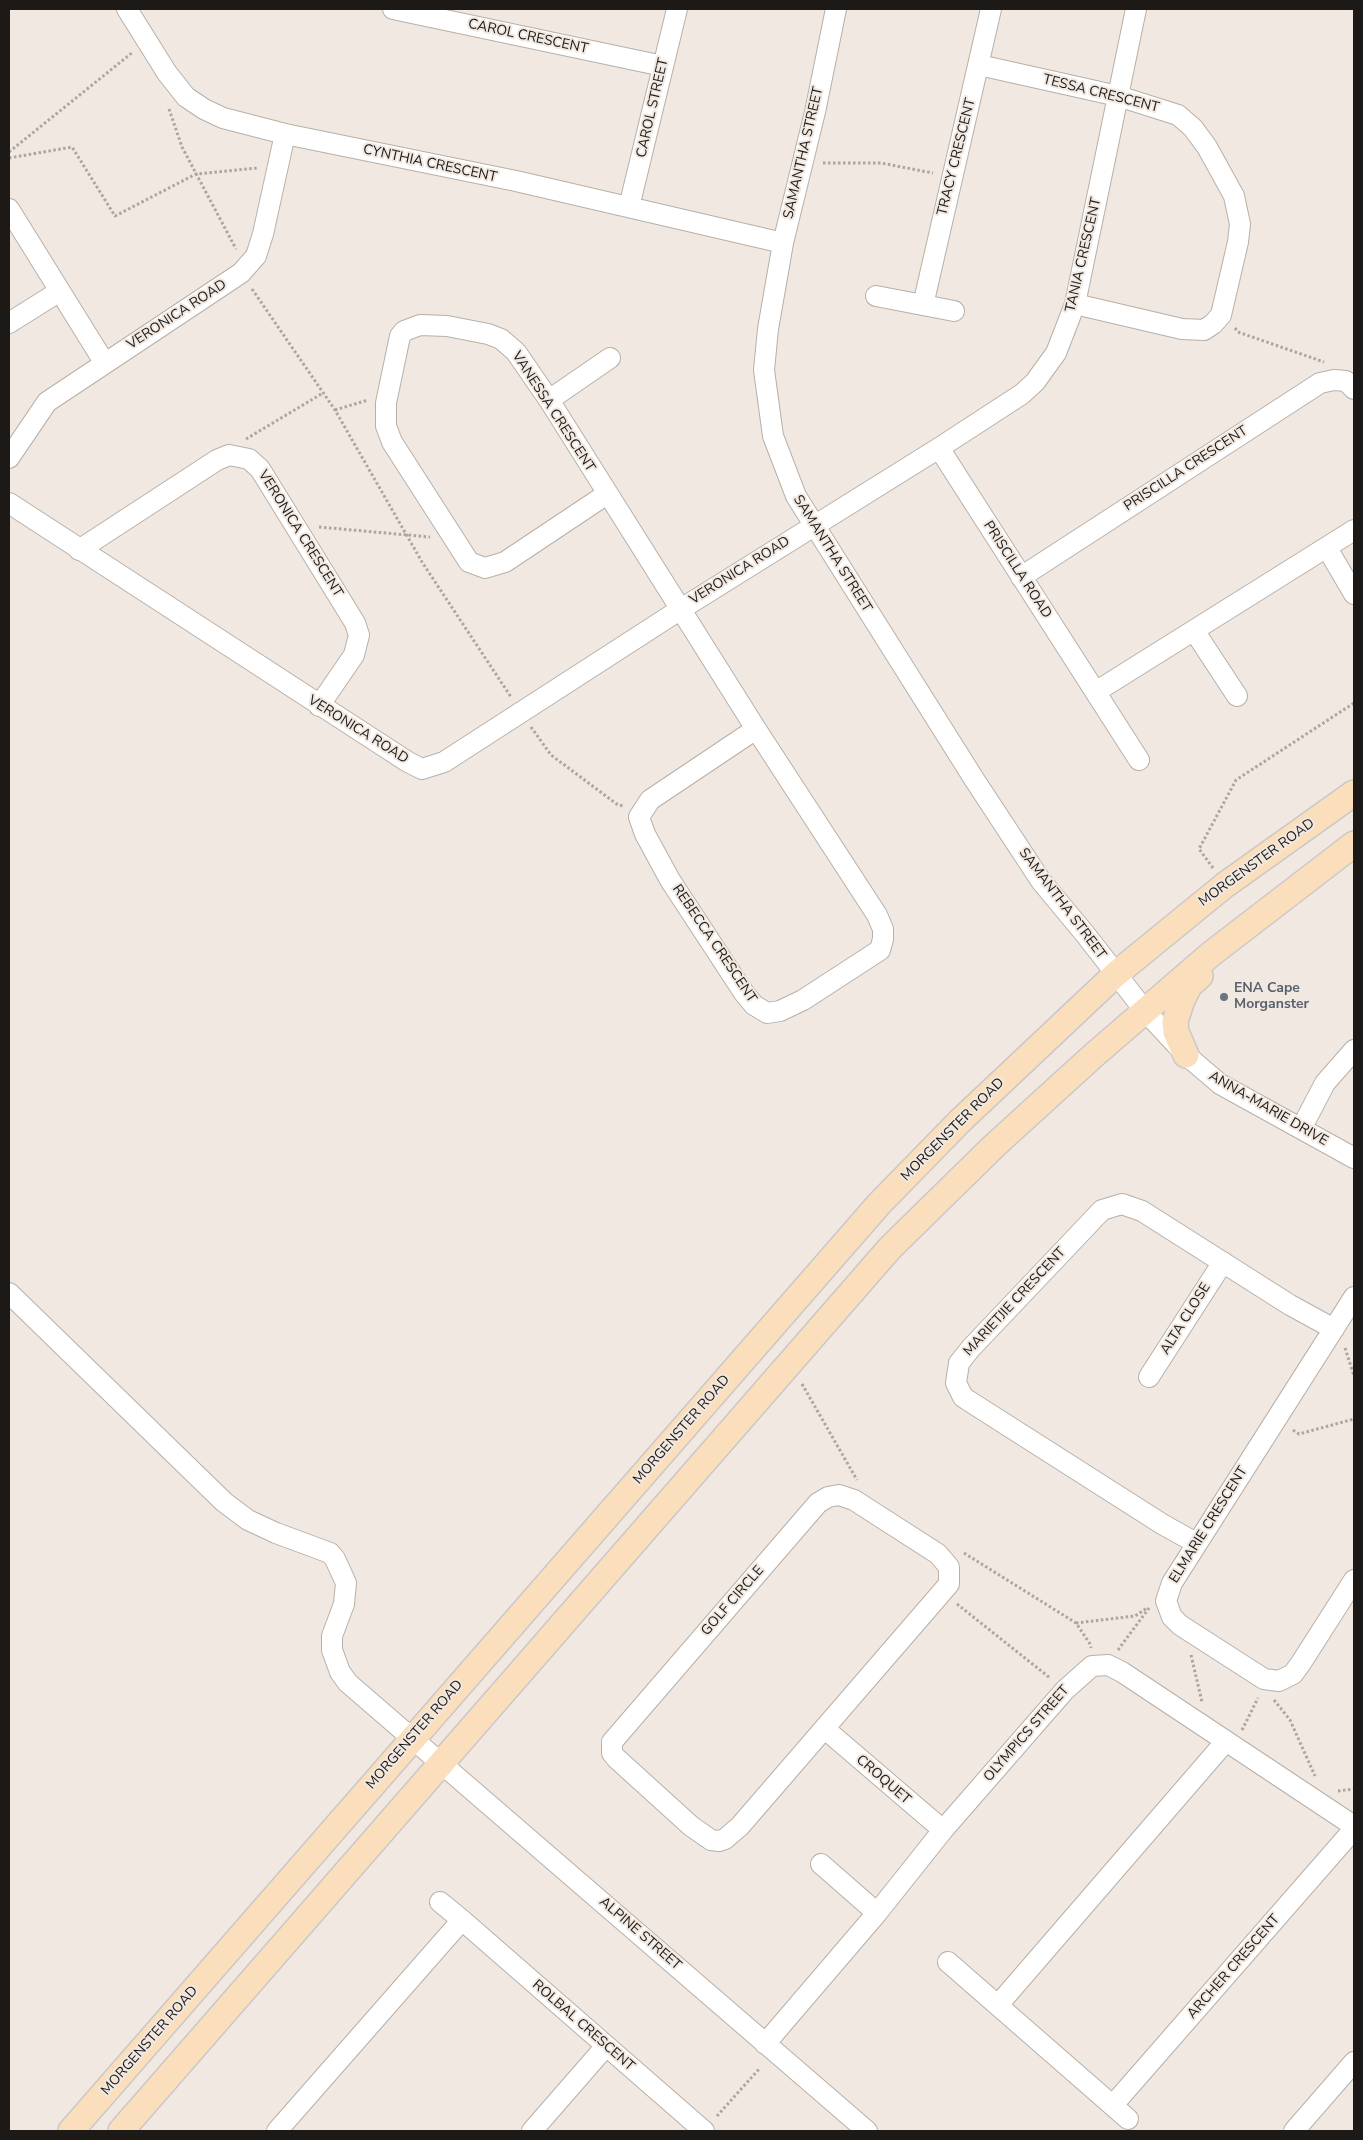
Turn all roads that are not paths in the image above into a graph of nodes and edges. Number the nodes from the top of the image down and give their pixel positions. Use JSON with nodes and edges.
{"nodes":[{"id":1,"x":127,"y":9,"type":"edge"},
{"id":2,"x":393,"y":9,"type":"edge"},
{"id":3,"x":677,"y":9,"type":"edge"},
{"id":4,"x":836,"y":9,"type":"edge"},
{"id":5,"x":991,"y":9,"type":"edge"},
{"id":6,"x":1136,"y":9,"type":"edge"},
{"id":7,"x":424,"y":11,"type":"edge"},
{"id":8,"x":979,"y":65,"type":"junction"},
{"id":9,"x":663,"y":66,"type":"junction"},
{"id":10,"x":1118,"y":96,"type":"junction"},
{"id":11,"x":285,"y":134,"type":"junction"},
{"id":12,"x":629,"y":207,"type":"junction"},
{"id":13,"x":9,"y":209,"type":"edge"},
{"id":14,"x":783,"y":243,"type":"junction"},
{"id":15,"x":60,"y":291,"type":"junction"},
{"id":16,"x":876,"y":296,"type":"dead end"},
{"id":17,"x":1075,"y":304,"type":"junction"},
{"id":18,"x":923,"y":305,"type":"junction"},
{"id":19,"x":954,"y":311,"type":"dead end"},
{"id":20,"x":9,"y":323,"type":"edge"},
{"id":21,"x":610,"y":358,"type":"dead end"},
{"id":22,"x":104,"y":362,"type":"junction"},
{"id":23,"x":1354,"y":389,"type":"edge"},
{"id":24,"x":549,"y":400,"type":"junction"},
{"id":25,"x":939,"y":448,"type":"junction"},
{"id":26,"x":9,"y":458,"type":"edge"},
{"id":27,"x":607,"y":494,"type":"junction"},
{"id":28,"x":9,"y":503,"type":"edge"},
{"id":29,"x":813,"y":525,"type":"junction"},
{"id":30,"x":1354,"y":530,"type":"edge"},
{"id":31,"x":1327,"y":548,"type":"junction"},
{"id":32,"x":79,"y":550,"type":"junction"},
{"id":33,"x":1021,"y":577,"type":"junction"},
{"id":34,"x":1354,"y":594,"type":"edge"},
{"id":35,"x":680,"y":609,"type":"junction"},
{"id":36,"x":1195,"y":632,"type":"junction"},
{"id":37,"x":1097,"y":691,"type":"junction"},
{"id":38,"x":1237,"y":696,"type":"dead end"},
{"id":39,"x":319,"y":706,"type":"junction"},
{"id":40,"x":756,"y":729,"type":"junction"},
{"id":41,"x":1139,"y":760,"type":"dead end"},
{"id":42,"x":1354,"y":793,"type":"edge"},
{"id":43,"x":1354,"y":844,"type":"edge"},
{"id":44,"x":1243,"y":928,"type":"junction"},
{"id":45,"x":1116,"y":974,"type":"junction"},
{"id":46,"x":1145,"y":1011,"type":"junction"},
{"id":47,"x":1354,"y":1052,"type":"edge"},
{"id":48,"x":1186,"y":1055,"type":"junction"},
{"id":49,"x":1302,"y":1127,"type":"junction"},
{"id":50,"x":1354,"y":1158,"type":"edge"},
{"id":51,"x":1223,"y":1262,"type":"junction"},
{"id":52,"x":9,"y":1293,"type":"edge"},
{"id":53,"x":1354,"y":1297,"type":"edge"},
{"id":54,"x":1331,"y":1333,"type":"junction"},
{"id":55,"x":1149,"y":1377,"type":"dead end"},
{"id":56,"x":1196,"y":1543,"type":"junction"},
{"id":57,"x":1354,"y":1580,"type":"edge"},
{"id":58,"x":825,"y":1729,"type":"junction"},
{"id":59,"x":412,"y":1737,"type":"junction"},
{"id":60,"x":1226,"y":1741,"type":"junction"},
{"id":61,"x":441,"y":1762,"type":"junction"},
{"id":62,"x":1354,"y":1828,"type":"edge"},
{"id":63,"x":943,"y":1830,"type":"junction"},
{"id":64,"x":821,"y":1864,"type":"dead end"},
{"id":65,"x":440,"y":1902,"type":"dead end"},
{"id":66,"x":877,"y":1913,"type":"junction"},
{"id":67,"x":462,"y":1920,"type":"junction"},
{"id":68,"x":948,"y":1962,"type":"dead end"},
{"id":69,"x":998,"y":2005,"type":"junction"},
{"id":70,"x":765,"y":2044,"type":"junction"},
{"id":71,"x":606,"y":2046,"type":"junction"},
{"id":72,"x":1354,"y":2062,"type":"edge"},
{"id":73,"x":1113,"y":2105,"type":"junction"},
{"id":74,"x":1128,"y":2118,"type":"dead end"},
{"id":75,"x":710,"y":2124,"type":"edge"},
{"id":76,"x":71,"y":2131,"type":"edge"},
{"id":77,"x":121,"y":2131,"type":"edge"},
{"id":78,"x":277,"y":2131,"type":"edge"},
{"id":79,"x":532,"y":2131,"type":"edge"},
{"id":80,"x":867,"y":2131,"type":"edge"},
{"id":81,"x":1294,"y":2131,"type":"edge"}],
"edges":[{"from":1,"to":11,"type":"street","name":"CYNTHIA CRESCENT"},
{"from":2,"to":7,"type":"street","name":"CAROL CRESCENT"},
{"from":3,"to":9,"type":"street","name":"CAROL STREET"},
{"from":4,"to":14,"type":"street","name":"SAMANTHA STREET"},
{"from":5,"to":8,"type":"street","name":"TRACY CRESCENT"},
{"from":6,"to":10,"type":"street","name":"TANIA CRESCENT"},
{"from":7,"to":9,"type":"street","name":"CAROL CRESCENT"},
{"from":8,"to":10,"type":"street","name":"TESSA CRESCENT"},
{"from":8,"to":18,"type":"street","name":"TRACY CRESCENT"},
{"from":9,"to":12,"type":"street","name":"CAROL STREET"},
{"from":10,"to":17,"type":"street","name":"TANIA CRESCENT"},
{"from":10,"to":17,"type":"street","name":"TESSA CRESCENT"},
{"from":11,"to":12,"type":"street","name":"CYNTHIA CRESCENT"},
{"from":11,"to":22,"type":"street","name":"VERONICA ROAD"},
{"from":12,"to":14,"type":"street","name":"CYNTHIA CRESCENT"},
{"from":13,"to":15,"type":"street"},
{"from":14,"to":29,"type":"street","name":"SAMANTHA STREET"},
{"from":15,"to":20,"type":"street"},
{"from":15,"to":22,"type":"street"},
{"from":16,"to":18,"type":"street"},
{"from":17,"to":25,"type":"street","name":"TANIA CRESCENT"},
{"from":18,"to":19,"type":"street"},
{"from":21,"to":24,"type":"street"},
{"from":22,"to":26,"type":"street","name":"VERONICA ROAD"},
{"from":23,"to":33,"type":"street","name":"PRISCILLA CRESCENT"},
{"from":24,"to":27,"type":"street","name":"VANESSA CRESCENT"},
{"from":24,"to":27,"type":"street","name":"VANESSA CRESCENT"},
{"from":25,"to":29,"type":"street","name":"TANIA CRESCENT"},
{"from":25,"to":33,"type":"street","name":"PRISCILLA ROAD"},
{"from":27,"to":35,"type":"street","name":"VANESSA CRESCENT"},
{"from":28,"to":32,"type":"street","name":"VERONICA ROAD"},
{"from":29,"to":35,"type":"street","name":"VERONICA ROAD"},
{"from":29,"to":45,"type":"street","name":"SAMANTHA STREET"},
{"from":30,"to":31,"type":"street"},
{"from":31,"to":34,"type":"street"},
{"from":31,"to":36,"type":"street"},
{"from":32,"to":39,"type":"street","name":"VERONICA ROAD"},
{"from":32,"to":39,"type":"street","name":"VERONICA CRESCENT"},
{"from":33,"to":37,"type":"street","name":"PRISCILLA ROAD"},
{"from":35,"to":39,"type":"street","name":"VERONICA ROAD"},
{"from":35,"to":40,"type":"street","name":"REBECCA CRESCENT"},
{"from":36,"to":37,"type":"street"},
{"from":36,"to":38,"type":"street"},
{"from":37,"to":41,"type":"street","name":"PRISCILLA ROAD"},
{"from":40,"to":40,"type":"street","name":"REBECCA CRESCENT"},
{"from":42,"to":45,"type":"main road","name":"MORGENSTER ROAD"},
{"from":43,"to":44,"type":"main road"},
{"from":44,"to":46,"type":"main road"},
{"from":44,"to":48,"type":"main road"},
{"from":45,"to":46,"type":"street","name":"SAMANTHA STREET"},
{"from":45,"to":59,"type":"main road","name":"MORGENSTER ROAD"},
{"from":46,"to":48,"type":"street","name":"ANNA-MARIE DRIVE"},
{"from":46,"to":61,"type":"main road"},
{"from":47,"to":49,"type":"street"},
{"from":48,"to":49,"type":"street","name":"ANNA-MARIE DRIVE"},
{"from":49,"to":50,"type":"street","name":"ANNA-MARIE DRIVE"},
{"from":51,"to":54,"type":"street","name":"MARIETJIE CRESCENT"},
{"from":51,"to":55,"type":"street","name":"ALTA CLOSE"},
{"from":51,"to":56,"type":"street","name":"MARIETJIE CRESCENT"},
{"from":52,"to":59,"type":"street","name":"ALPINE STREET"},
{"from":53,"to":54,"type":"street","name":"ELMARIE CRESCENT"},
{"from":54,"to":56,"type":"street","name":"ELMARIE CRESCENT"},
{"from":56,"to":57,"type":"street","name":"ELMARIE CRESCENT"},
{"from":58,"to":58,"type":"street","name":"GOLF CIRCLE"},
{"from":58,"to":63,"type":"street","name":"CROQUET"},
{"from":59,"to":61,"type":"street","name":"ALPINE STREET"},
{"from":59,"to":76,"type":"main road","name":"MORGENSTER ROAD"},
{"from":60,"to":62,"type":"street"},
{"from":60,"to":63,"type":"street","name":"OLYMPICS STREET"},
{"from":60,"to":69,"type":"street"},
{"from":61,"to":70,"type":"street","name":"ALPINE STREET"},
{"from":61,"to":77,"type":"main road"},
{"from":62,"to":73,"type":"street","name":"ARCHER CRESCENT"},
{"from":63,"to":66,"type":"street","name":"OLYMPICS STREET"},
{"from":64,"to":66,"type":"street"},
{"from":65,"to":67,"type":"street","name":"ROLBAL CRESCENT"},
{"from":66,"to":70,"type":"street","name":"OLYMPICS STREET"},
{"from":67,"to":71,"type":"street","name":"ROLBAL CRESCENT"},
{"from":67,"to":78,"type":"street"},
{"from":68,"to":69,"type":"street"},
{"from":69,"to":73,"type":"street"},
{"from":70,"to":80,"type":"street","name":"ALPINE STREET"},
{"from":71,"to":75,"type":"street","name":"ROLBAL CRESCENT"},
{"from":71,"to":79,"type":"street"},
{"from":72,"to":81,"type":"street"},
{"from":73,"to":74,"type":"street"}]}
